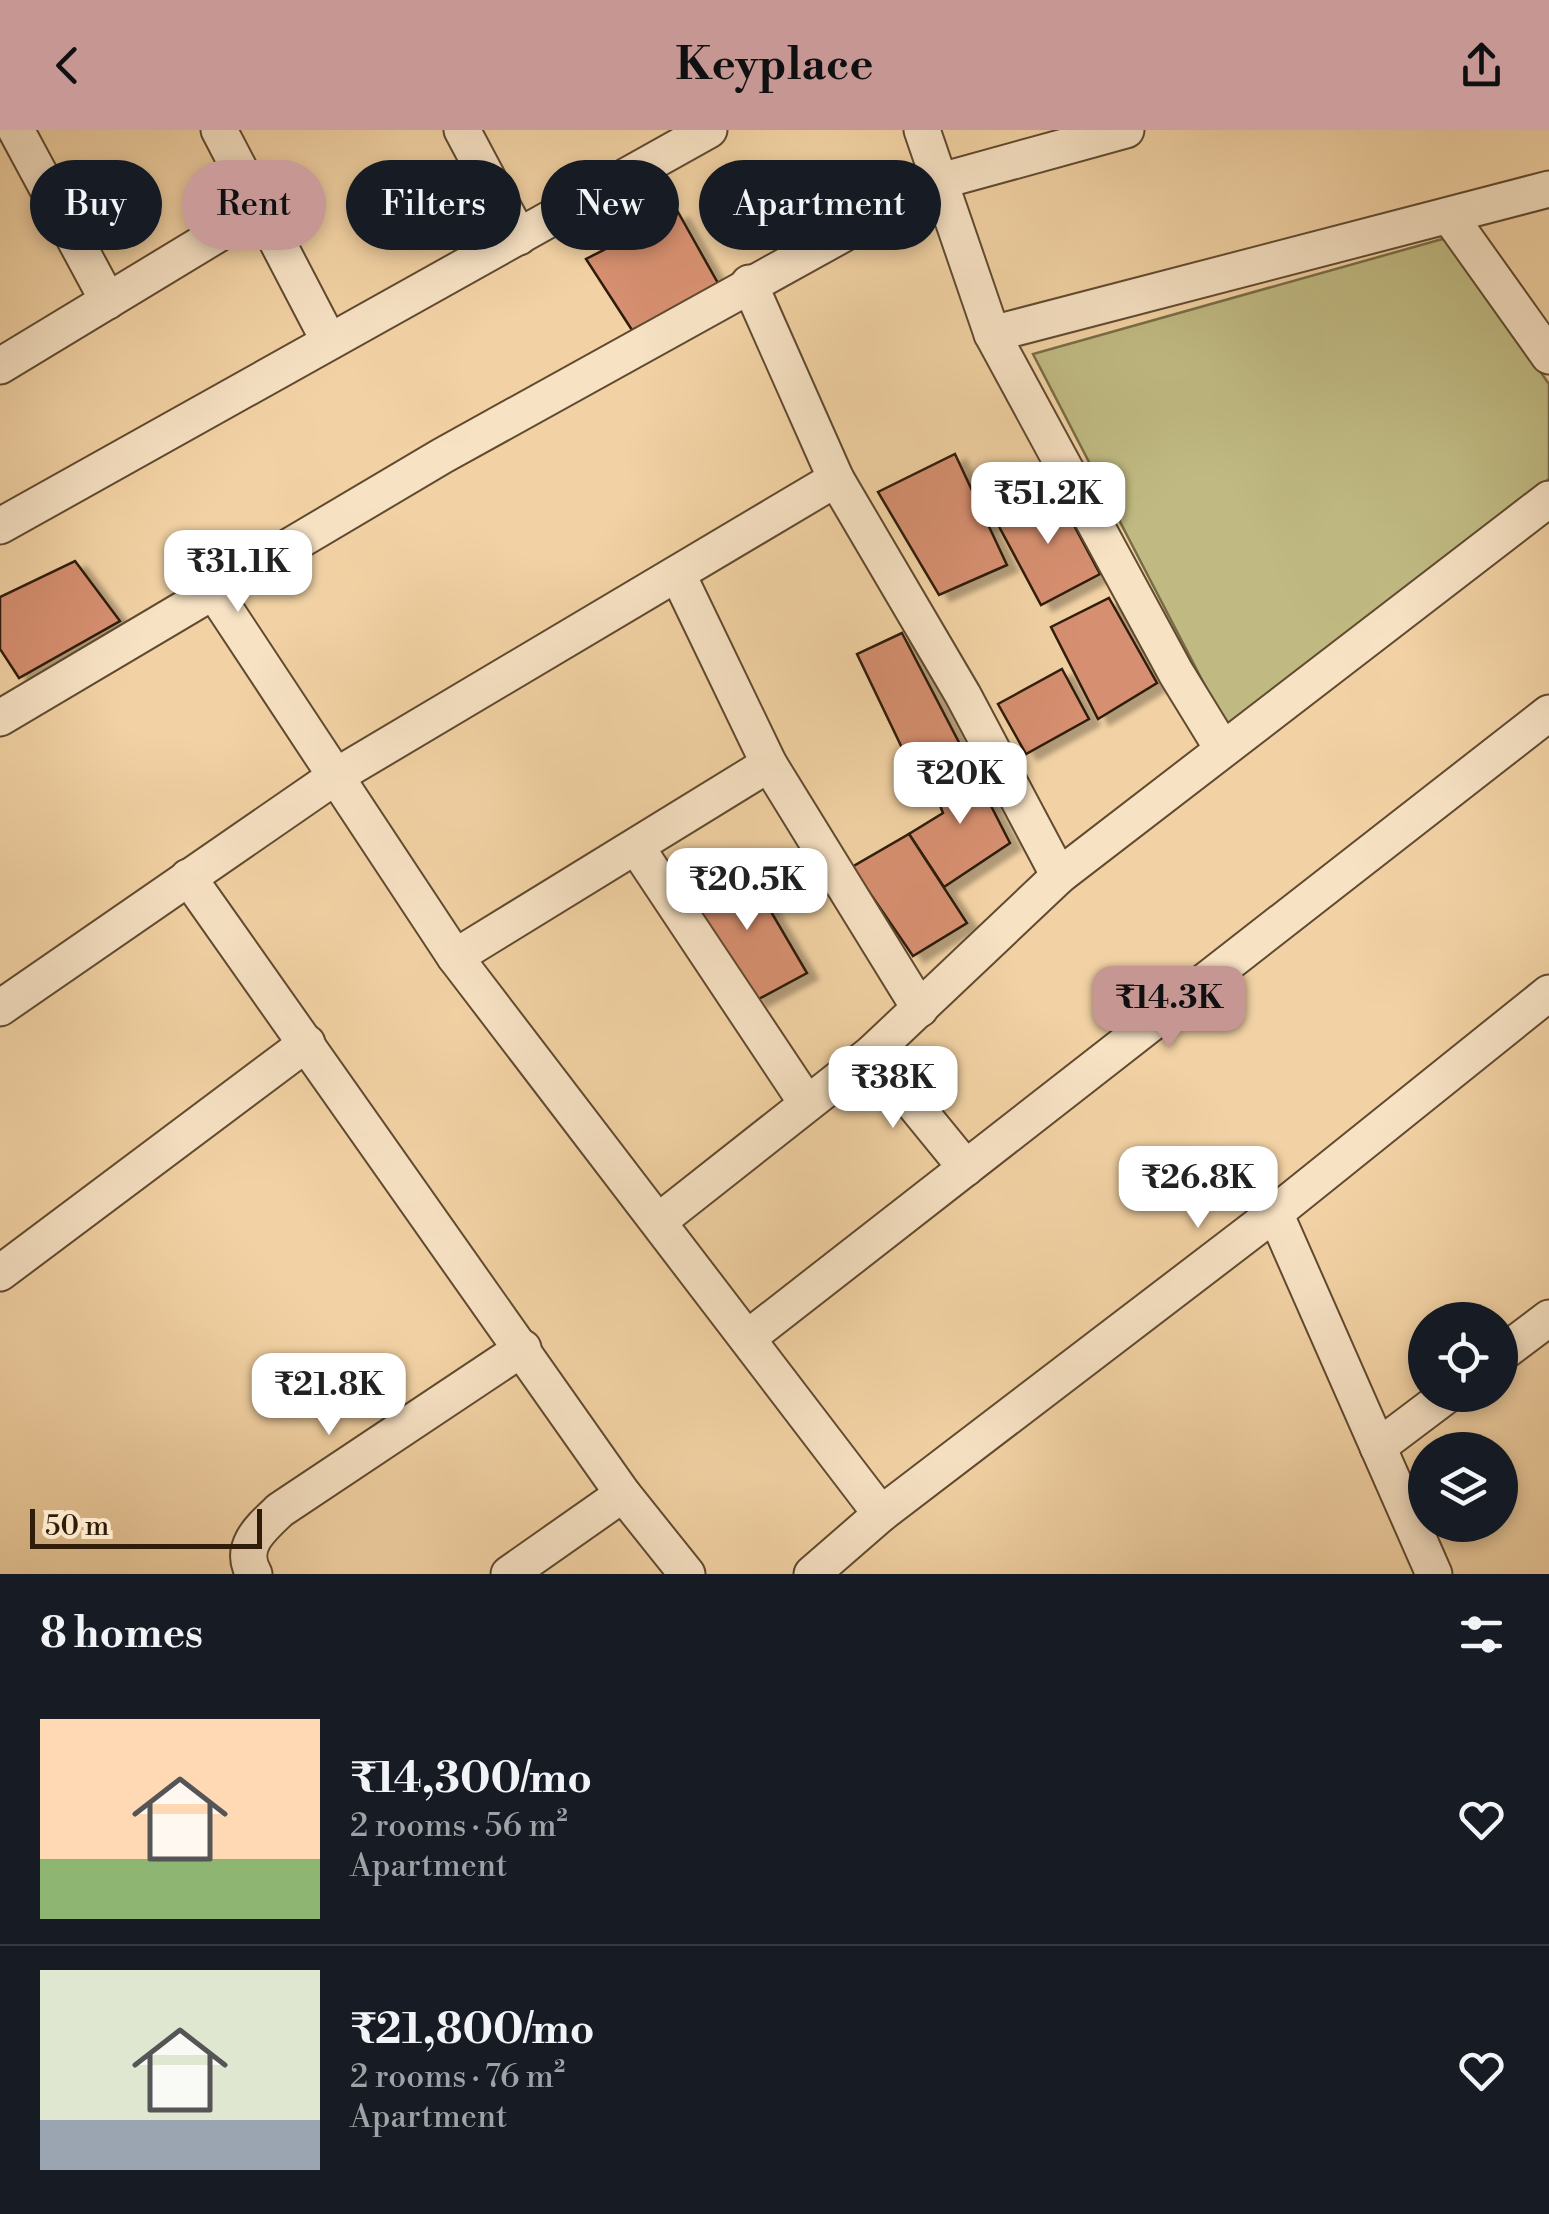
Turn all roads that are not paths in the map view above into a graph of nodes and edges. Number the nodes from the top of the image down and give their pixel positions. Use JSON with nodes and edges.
{"nodes":[{"id":1,"x":16,"y":130,"type":"edge"},
{"id":2,"x":218,"y":130,"type":"edge"},
{"id":3,"x":462,"y":130,"type":"edge"},
{"id":4,"x":709,"y":130,"type":"edge"},
{"id":5,"x":922,"y":130,"type":"edge"},
{"id":6,"x":1126,"y":130,"type":"edge"},
{"id":7,"x":664,"y":141,"type":"edge"},
{"id":8,"x":235,"y":160,"type":"edge"},
{"id":9,"x":478,"y":160,"type":"edge"},
{"id":10,"x":931,"y":160,"type":"edge"},
{"id":11,"x":941,"y":181,"type":"edge"},
{"id":12,"x":1549,"y":189,"type":"edge"},
{"id":13,"x":941,"y":193,"type":"edge"},
{"id":14,"x":1450,"y":217,"type":"junction"},
{"id":15,"x":521,"y":236,"type":"edge"},
{"id":16,"x":192,"y":250,"type":"edge"},
{"id":17,"x":283,"y":250,"type":"edge"},
{"id":18,"x":495,"y":250,"type":"edge"},
{"id":19,"x":810,"y":250,"type":"edge"},
{"id":20,"x":749,"y":283,"type":"junction"},
{"id":21,"x":108,"y":301,"type":"junction"},
{"id":22,"x":992,"y":334,"type":"junction"},
{"id":23,"x":329,"y":341,"type":"junction"},
{"id":24,"x":1549,"y":356,"type":"edge"},
{"id":25,"x":0,"y":366,"type":"edge"},
{"id":26,"x":836,"y":479,"type":"junction"},
{"id":27,"x":1549,"y":499,"type":"edge"},
{"id":28,"x":0,"y":526,"type":"edge"},
{"id":29,"x":678,"y":574,"type":"junction"},
{"id":30,"x":214,"y":592,"type":"junction"},
{"id":31,"x":4,"y":709,"type":"edge"},
{"id":32,"x":1549,"y":713,"type":"edge"},
{"id":33,"x":1222,"y":748,"type":"junction"},
{"id":34,"x":769,"y":764,"type":"junction"},
{"id":35,"x":336,"y":776,"type":"junction"},
{"id":36,"x":637,"y":848,"type":"junction"},
{"id":37,"x":1059,"y":876,"type":"junction"},
{"id":38,"x":188,"y":877,"type":"junction"},
{"id":39,"x":456,"y":957,"type":"junction"},
{"id":40,"x":1549,"y":993,"type":"edge"},
{"id":41,"x":0,"y":1008,"type":"edge"},
{"id":42,"x":920,"y":1009,"type":"junction"},
{"id":43,"x":307,"y":1043,"type":"junction"},
{"id":44,"x":872,"y":1053,"type":"junction"},
{"id":45,"x":806,"y":1102,"type":"junction"},
{"id":46,"x":966,"y":1168,"type":"junction"},
{"id":47,"x":1275,"y":1213,"type":"junction"},
{"id":48,"x":660,"y":1221,"type":"junction"},
{"id":49,"x":0,"y":1273,"type":"edge"},
{"id":50,"x":1549,"y":1318,"type":"edge"},
{"id":51,"x":750,"y":1337,"type":"junction"},
{"id":52,"x":1518,"y":1341,"type":"edge"},
{"id":53,"x":522,"y":1348,"type":"junction"},
{"id":54,"x":1424,"y":1412,"type":"edge"},
{"id":55,"x":1378,"y":1447,"type":"junction"},
{"id":56,"x":623,"y":1494,"type":"junction"},
{"id":57,"x":882,"y":1514,"type":"junction"},
{"id":58,"x":254,"y":1574,"type":"edge"},
{"id":59,"x":509,"y":1574,"type":"edge"},
{"id":60,"x":686,"y":1574,"type":"edge"},
{"id":61,"x":812,"y":1574,"type":"edge"},
{"id":62,"x":1434,"y":1574,"type":"edge"}],
"edges":[{"from":1,"to":21,"type":"street"},
{"from":2,"to":8,"type":"street"},
{"from":3,"to":9,"type":"street"},
{"from":4,"to":7,"type":"street"},
{"from":5,"to":10,"type":"street"},
{"from":6,"to":11,"type":"street"},
{"from":7,"to":15,"type":"street"},
{"from":12,"to":14,"type":"street"},
{"from":13,"to":22,"type":"street"},
{"from":14,"to":22,"type":"street"},
{"from":14,"to":24,"type":"street"},
{"from":16,"to":21,"type":"street"},
{"from":17,"to":23,"type":"street"},
{"from":18,"to":23,"type":"street"},
{"from":19,"to":20,"type":"street"},
{"from":20,"to":26,"type":"street"},
{"from":20,"to":30,"type":"street"},
{"from":21,"to":25,"type":"street"},
{"from":22,"to":33,"type":"street"},
{"from":23,"to":28,"type":"street"},
{"from":26,"to":29,"type":"street"},
{"from":26,"to":37,"type":"street"},
{"from":27,"to":33,"type":"street"},
{"from":29,"to":34,"type":"street"},
{"from":29,"to":35,"type":"street"},
{"from":30,"to":31,"type":"street"},
{"from":30,"to":35,"type":"street"},
{"from":32,"to":46,"type":"street"},
{"from":33,"to":37,"type":"street"},
{"from":34,"to":36,"type":"street"},
{"from":34,"to":42,"type":"street"},
{"from":35,"to":38,"type":"street"},
{"from":35,"to":39,"type":"street"},
{"from":36,"to":39,"type":"street"},
{"from":36,"to":45,"type":"street"},
{"from":37,"to":42,"type":"street"},
{"from":38,"to":41,"type":"street"},
{"from":38,"to":43,"type":"street"},
{"from":39,"to":48,"type":"street"},
{"from":40,"to":47,"type":"street"},
{"from":42,"to":44,"type":"street"},
{"from":43,"to":49,"type":"street"},
{"from":43,"to":53,"type":"street"},
{"from":44,"to":45,"type":"street"},
{"from":44,"to":46,"type":"street"},
{"from":45,"to":48,"type":"street"},
{"from":46,"to":51,"type":"street"},
{"from":47,"to":55,"type":"street"},
{"from":47,"to":57,"type":"street"},
{"from":48,"to":51,"type":"street"},
{"from":50,"to":52,"type":"street"},
{"from":51,"to":57,"type":"street"},
{"from":53,"to":56,"type":"street"},
{"from":53,"to":58,"type":"street"},
{"from":54,"to":55,"type":"street"},
{"from":55,"to":62,"type":"street"},
{"from":56,"to":59,"type":"street"},
{"from":56,"to":60,"type":"street"},
{"from":57,"to":61,"type":"street"}]}
